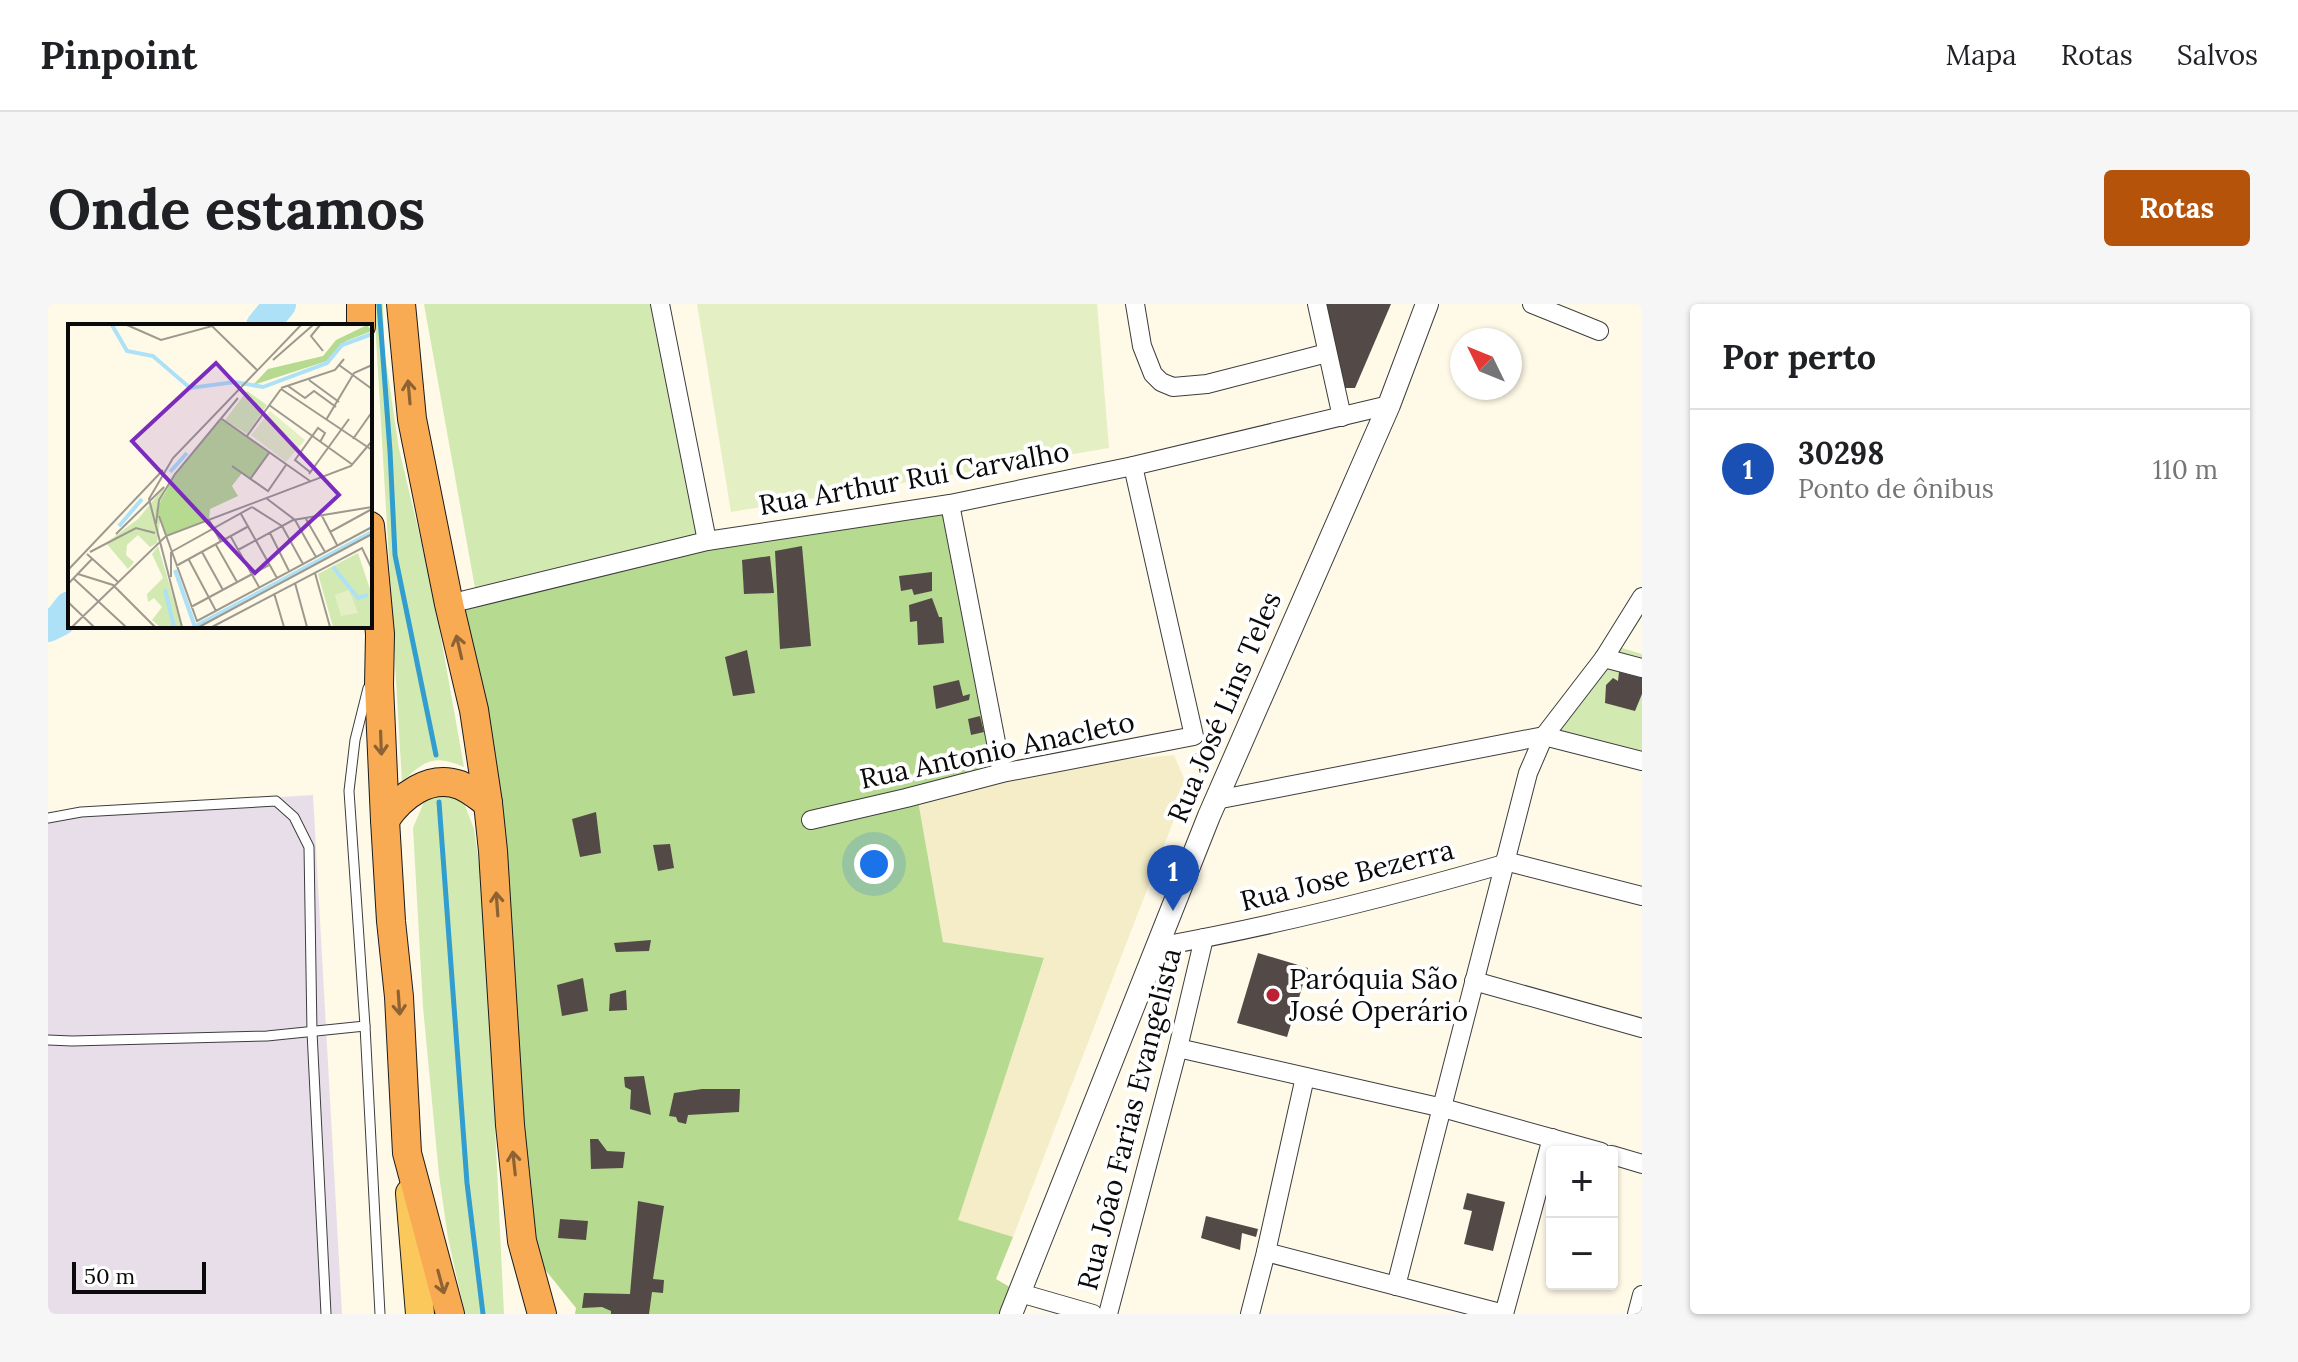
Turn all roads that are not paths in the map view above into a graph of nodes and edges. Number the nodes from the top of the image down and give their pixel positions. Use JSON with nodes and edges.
{"nodes":[{"id":1,"x":401,"y":304,"type":"edge"},
{"id":2,"x":660,"y":304,"type":"edge"},
{"id":3,"x":1135,"y":304,"type":"edge"},
{"id":4,"x":1317,"y":304,"type":"edge"},
{"id":5,"x":1427,"y":304,"type":"edge"},
{"id":6,"x":1532,"y":304,"type":"edge"},
{"id":7,"x":1599,"y":331,"type":"dead end"},
{"id":8,"x":1327,"y":353,"type":"junction"},
{"id":9,"x":1389,"y":405,"type":"junction"},
{"id":10,"x":1342,"y":417,"type":"junction"},
{"id":11,"x":1133,"y":466,"type":"junction"},
{"id":12,"x":950,"y":504,"type":"junction"},
{"id":13,"x":707,"y":541,"type":"junction"},
{"id":14,"x":372,"y":548,"type":"edge"},
{"id":15,"x":1642,"y":597,"type":"edge"},
{"id":16,"x":449,"y":604,"type":"junction"},
{"id":17,"x":380,"y":634,"type":"junction"},
{"id":18,"x":1604,"y":658,"type":"junction"},
{"id":19,"x":1642,"y":668,"type":"edge"},
{"id":20,"x":1544,"y":736,"type":"junction"},
{"id":21,"x":1642,"y":761,"type":"edge"},
{"id":22,"x":1002,"y":773,"type":"junction"},
{"id":23,"x":488,"y":803,"type":"junction"},
{"id":24,"x":1213,"y":808,"type":"junction"},
{"id":25,"x":48,"y":818,"type":"edge"},
{"id":26,"x":385,"y":820,"type":"junction"},
{"id":27,"x":811,"y":820,"type":"dead end"},
{"id":28,"x":1504,"y":862,"type":"junction"},
{"id":29,"x":1642,"y":896,"type":"edge"},
{"id":30,"x":1204,"y":938,"type":"junction"},
{"id":31,"x":1156,"y":947,"type":"junction"},
{"id":32,"x":1474,"y":981,"type":"junction"},
{"id":33,"x":365,"y":1026,"type":"junction"},
{"id":34,"x":1642,"y":1028,"type":"edge"},
{"id":35,"x":312,"y":1032,"type":"junction"},
{"id":36,"x":48,"y":1040,"type":"edge"},
{"id":37,"x":1178,"y":1048,"type":"junction"},
{"id":38,"x":1305,"y":1077,"type":"junction"},
{"id":39,"x":1443,"y":1108,"type":"junction"},
{"id":40,"x":1552,"y":1138,"type":"junction"},
{"id":41,"x":1580,"y":1146,"type":"edge"},
{"id":42,"x":407,"y":1153,"type":"junction"},
{"id":43,"x":1618,"y":1157,"type":"edge"},
{"id":44,"x":1642,"y":1164,"type":"edge"},
{"id":45,"x":522,"y":1241,"type":"junction"},
{"id":46,"x":1266,"y":1252,"type":"junction"},
{"id":47,"x":1396,"y":1286,"type":"junction"},
{"id":48,"x":1020,"y":1293,"type":"junction"},
{"id":49,"x":1642,"y":1295,"type":"edge"},
{"id":50,"x":326,"y":1314,"type":"edge"},
{"id":51,"x":380,"y":1314,"type":"edge"},
{"id":52,"x":420,"y":1314,"type":"edge"},
{"id":53,"x":450,"y":1314,"type":"edge"},
{"id":54,"x":529,"y":1314,"type":"edge"},
{"id":55,"x":542,"y":1314,"type":"edge"},
{"id":56,"x":1011,"y":1314,"type":"edge"},
{"id":57,"x":1093,"y":1314,"type":"edge"},
{"id":58,"x":1108,"y":1314,"type":"edge"},
{"id":59,"x":1250,"y":1314,"type":"edge"},
{"id":60,"x":1504,"y":1314,"type":"edge"},
{"id":61,"x":1637,"y":1314,"type":"edge"}],
"edges":[{"from":16,"to":1,"type":"highway","one_way":true},
{"from":2,"to":13,"type":"street"},
{"from":3,"to":8,"type":"street"},
{"from":4,"to":8,"type":"street"},
{"from":5,"to":9,"type":"street","name":"Rua José Lins Teles"},
{"from":6,"to":7,"type":"street"},
{"from":8,"to":10,"type":"street"},
{"from":9,"to":10,"type":"street","name":"Rua Arthur Rui Carvalho"},
{"from":9,"to":24,"type":"street","name":"Rua José Lins Teles"},
{"from":10,"to":11,"type":"street","name":"Rua Arthur Rui Carvalho"},
{"from":11,"to":12,"type":"street","name":"Rua Arthur Rui Carvalho"},
{"from":11,"to":22,"type":"street","name":"Rua Antonio Anacleto"},
{"from":12,"to":13,"type":"street","name":"Rua Arthur Rui Carvalho"},
{"from":12,"to":22,"type":"street"},
{"from":13,"to":16,"type":"street","name":"Rua Arthur Rui Carvalho"},
{"from":14,"to":17,"type":"highway"},
{"from":15,"to":18,"type":"street"},
{"from":23,"to":16,"type":"highway","one_way":true},
{"from":17,"to":26,"type":"highway","one_way":true},
{"from":17,"to":33,"type":"lane"},
{"from":18,"to":19,"type":"street"},
{"from":18,"to":20,"type":"street"},
{"from":20,"to":21,"type":"street"},
{"from":20,"to":24,"type":"street"},
{"from":20,"to":28,"type":"street"},
{"from":22,"to":27,"type":"street","name":"Rua Antonio Anacleto"},
{"from":23,"to":26,"type":"highway"},
{"from":45,"to":23,"type":"highway","one_way":true},
{"from":24,"to":31,"type":"street","name":"Rua José Lins Teles"},
{"from":25,"to":35,"type":"lane"},
{"from":26,"to":42,"type":"highway","one_way":true},
{"from":28,"to":29,"type":"street"},
{"from":28,"to":30,"type":"street","name":"Rua Jose Bezerra"},
{"from":28,"to":32,"type":"street"},
{"from":30,"to":31,"type":"street","name":"Rua Jose Bezerra"},
{"from":30,"to":37,"type":"street","name":"Rua João Farias Evangelista"},
{"from":31,"to":48,"type":"street","name":"Rua José Lins Teles"},
{"from":32,"to":34,"type":"street"},
{"from":32,"to":39,"type":"street"},
{"from":33,"to":35,"type":"lane"},
{"from":33,"to":51,"type":"lane"},
{"from":35,"to":36,"type":"lane"},
{"from":35,"to":50,"type":"lane"},
{"from":37,"to":38,"type":"street"},
{"from":37,"to":58,"type":"street","name":"Rua João Farias Evangelista"},
{"from":38,"to":39,"type":"street"},
{"from":38,"to":46,"type":"street"},
{"from":39,"to":40,"type":"street"},
{"from":39,"to":47,"type":"street"},
{"from":40,"to":41,"type":"street"},
{"from":40,"to":60,"type":"street"},
{"from":42,"to":52,"type":"main road"},
{"from":42,"to":53,"type":"highway","one_way":true},
{"from":43,"to":44,"type":"street"},
{"from":45,"to":54,"type":"main road"},
{"from":45,"to":55,"type":"highway"},
{"from":46,"to":47,"type":"street"},
{"from":46,"to":59,"type":"street"},
{"from":47,"to":60,"type":"street"},
{"from":48,"to":56,"type":"street","name":"Rua José Lins Teles"},
{"from":48,"to":57,"type":"street"},
{"from":49,"to":61,"type":"street"}]}
